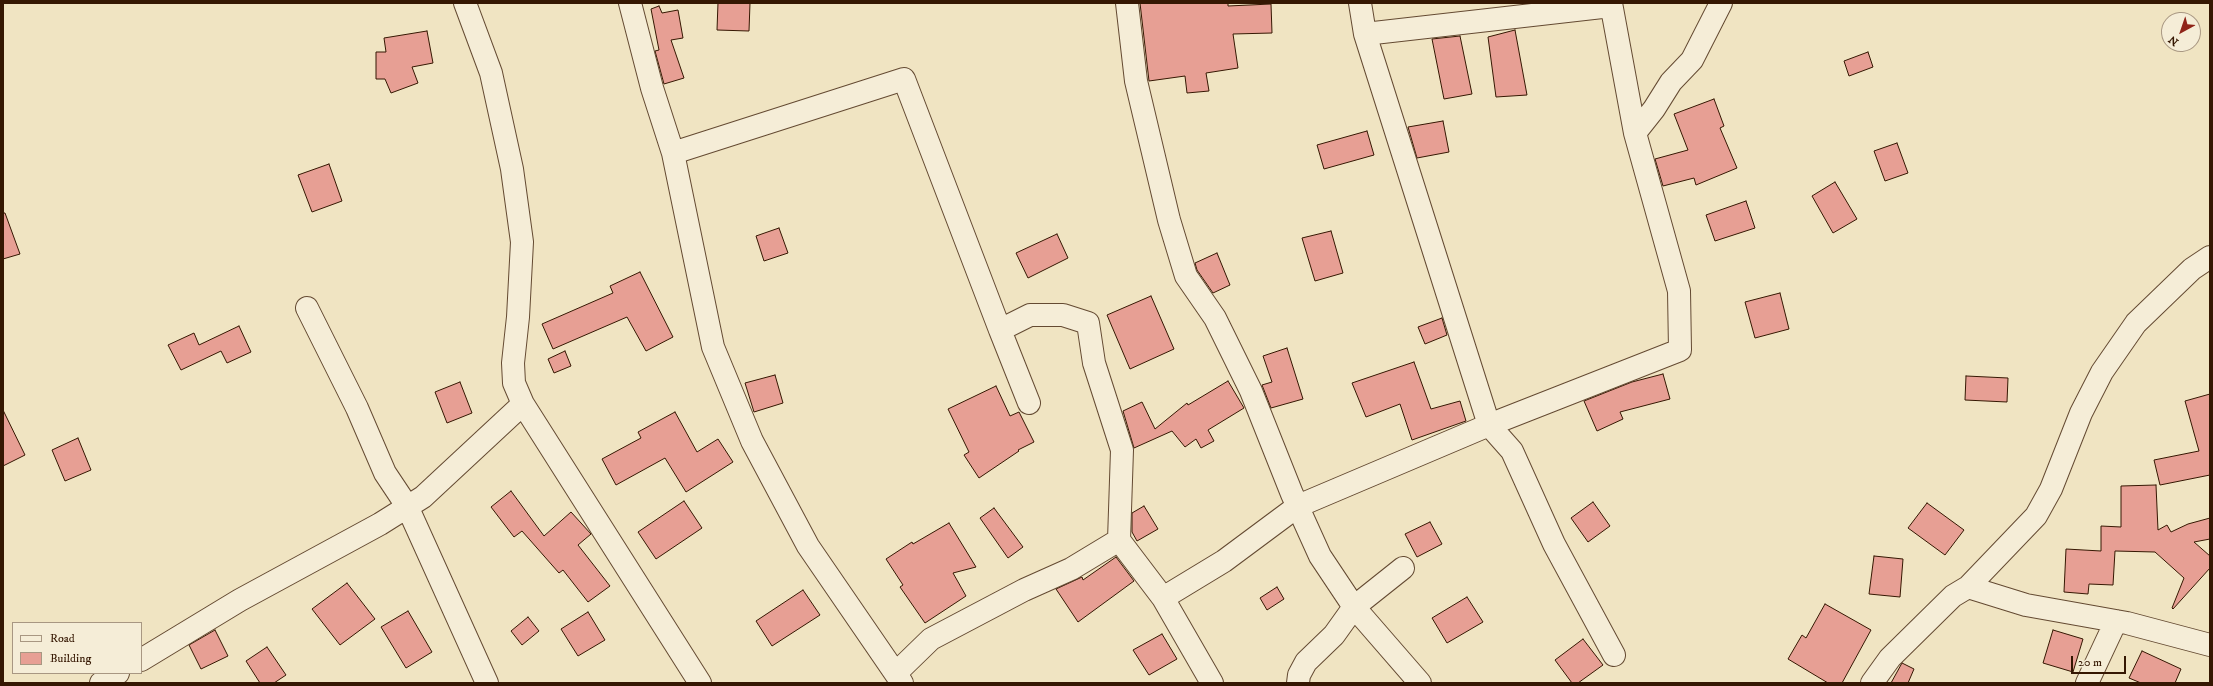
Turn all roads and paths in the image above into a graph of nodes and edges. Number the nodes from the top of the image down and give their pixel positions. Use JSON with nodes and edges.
{"nodes":[{"id":1,"x":465,"y":3,"type":"edge"},
{"id":2,"x":630,"y":3,"type":"edge"},
{"id":3,"x":1127,"y":3,"type":"edge"},
{"id":4,"x":1360,"y":3,"type":"edge"},
{"id":5,"x":1721,"y":3,"type":"edge"},
{"id":6,"x":1611,"y":5,"type":"edge"},
{"id":7,"x":1365,"y":34,"type":"junction"},
{"id":8,"x":1635,"y":133,"type":"junction"},
{"id":9,"x":673,"y":153,"type":"junction"},
{"id":10,"x":2210,"y":257,"type":"edge"},
{"id":11,"x":307,"y":308,"type":"dead end"},
{"id":12,"x":1000,"y":330,"type":"junction"},
{"id":13,"x":1029,"y":403,"type":"dead end"},
{"id":14,"x":523,"y":404,"type":"junction"},
{"id":15,"x":1489,"y":425,"type":"junction"},
{"id":16,"x":407,"y":506,"type":"junction"},
{"id":17,"x":1298,"y":506,"type":"junction"},
{"id":18,"x":1119,"y":540,"type":"junction"},
{"id":19,"x":1403,"y":568,"type":"dead end"},
{"id":20,"x":1968,"y":587,"type":"junction"},
{"id":21,"x":1163,"y":598,"type":"junction"},
{"id":22,"x":1354,"y":607,"type":"junction"},
{"id":23,"x":2116,"y":621,"type":"junction"},
{"id":24,"x":2210,"y":645,"type":"edge"},
{"id":25,"x":1614,"y":655,"type":"dead end"},
{"id":26,"x":142,"y":659,"type":"edge"},
{"id":27,"x":116,"y":674,"type":"edge"},
{"id":28,"x":899,"y":678,"type":"edge"},
{"id":29,"x":101,"y":683,"type":"edge"},
{"id":30,"x":487,"y":683,"type":"edge"},
{"id":31,"x":700,"y":683,"type":"edge"},
{"id":32,"x":1212,"y":683,"type":"edge"},
{"id":33,"x":1298,"y":683,"type":"edge"},
{"id":34,"x":1420,"y":683,"type":"edge"},
{"id":35,"x":1872,"y":683,"type":"edge"},
{"id":36,"x":2087,"y":683,"type":"edge"}],
"edges":[{"from":1,"to":14,"type":"street"},
{"from":2,"to":9,"type":"street"},
{"from":3,"to":17,"type":"street"},
{"from":4,"to":7,"type":"street"},
{"from":5,"to":8,"type":"street"},
{"from":6,"to":7,"type":"street"},
{"from":6,"to":8,"type":"street"},
{"from":7,"to":15,"type":"street"},
{"from":8,"to":15,"type":"street"},
{"from":9,"to":12,"type":"street"},
{"from":9,"to":28,"type":"street"},
{"from":10,"to":20,"type":"street"},
{"from":11,"to":16,"type":"street"},
{"from":12,"to":13,"type":"street"},
{"from":12,"to":18,"type":"street"},
{"from":14,"to":16,"type":"street"},
{"from":14,"to":31,"type":"street"},
{"from":15,"to":17,"type":"street"},
{"from":15,"to":25,"type":"street"},
{"from":16,"to":26,"type":"street"},
{"from":16,"to":30,"type":"street"},
{"from":17,"to":21,"type":"street"},
{"from":17,"to":22,"type":"street"},
{"from":18,"to":21,"type":"street"},
{"from":18,"to":28,"type":"street"},
{"from":19,"to":22,"type":"street"},
{"from":20,"to":23,"type":"street"},
{"from":20,"to":35,"type":"street"},
{"from":21,"to":32,"type":"street"},
{"from":22,"to":33,"type":"street"},
{"from":22,"to":34,"type":"street"},
{"from":23,"to":24,"type":"street"},
{"from":23,"to":36,"type":"street"},
{"from":27,"to":29,"type":"street"}]}
